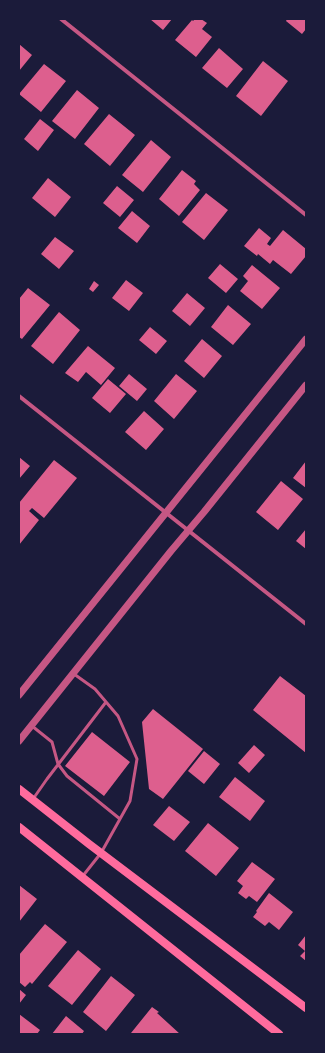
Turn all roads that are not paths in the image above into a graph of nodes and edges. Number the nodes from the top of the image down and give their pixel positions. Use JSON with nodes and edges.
{"nodes":[{"id":1,"x":61,"y":19,"type":"edge"},
{"id":2,"x":306,"y":215,"type":"edge"},
{"id":3,"x":306,"y":339,"type":"edge"},
{"id":4,"x":306,"y":385,"type":"edge"},
{"id":5,"x":19,"y":396,"type":"edge"},
{"id":6,"x":166,"y":513,"type":"junction"},
{"id":7,"x":188,"y":531,"type":"junction"},
{"id":8,"x":306,"y":624,"type":"edge"},
{"id":9,"x":73,"y":673,"type":"junction"},
{"id":10,"x":19,"y":694,"type":"edge"},
{"id":11,"x":106,"y":702,"type":"junction"},
{"id":12,"x":32,"y":726,"type":"junction"},
{"id":13,"x":19,"y":741,"type":"edge"},
{"id":14,"x":58,"y":764,"type":"junction"},
{"id":15,"x":19,"y":789,"type":"edge"},
{"id":16,"x":33,"y":799,"type":"junction"},
{"id":17,"x":120,"y":819,"type":"junction"},
{"id":18,"x":19,"y":827,"type":"edge"},
{"id":19,"x":101,"y":853,"type":"junction"},
{"id":20,"x":82,"y":877,"type":"junction"},
{"id":21,"x":306,"y":1008,"type":"edge"},
{"id":22,"x":279,"y":1034,"type":"edge"}],
"edges":[{"from":1,"to":2,"type":"street"},
{"from":3,"to":6,"type":"street"},
{"from":4,"to":7,"type":"street"},
{"from":5,"to":6,"type":"street"},
{"from":6,"to":7,"type":"street"},
{"from":6,"to":10,"type":"street"},
{"from":7,"to":8,"type":"street"},
{"from":7,"to":9,"type":"street"},
{"from":9,"to":11,"type":"lane"},
{"from":9,"to":12,"type":"street"},
{"from":11,"to":14,"type":"lane"},
{"from":11,"to":17,"type":"lane"},
{"from":12,"to":13,"type":"street"},
{"from":12,"to":14,"type":"lane"},
{"from":14,"to":16,"type":"lane"},
{"from":14,"to":17,"type":"lane"},
{"from":15,"to":16,"type":"main road"},
{"from":16,"to":19,"type":"main road"},
{"from":17,"to":19,"type":"lane"},
{"from":18,"to":20,"type":"main road"},
{"from":19,"to":20,"type":"lane"},
{"from":19,"to":21,"type":"main road"},
{"from":20,"to":22,"type":"main road"}]}
